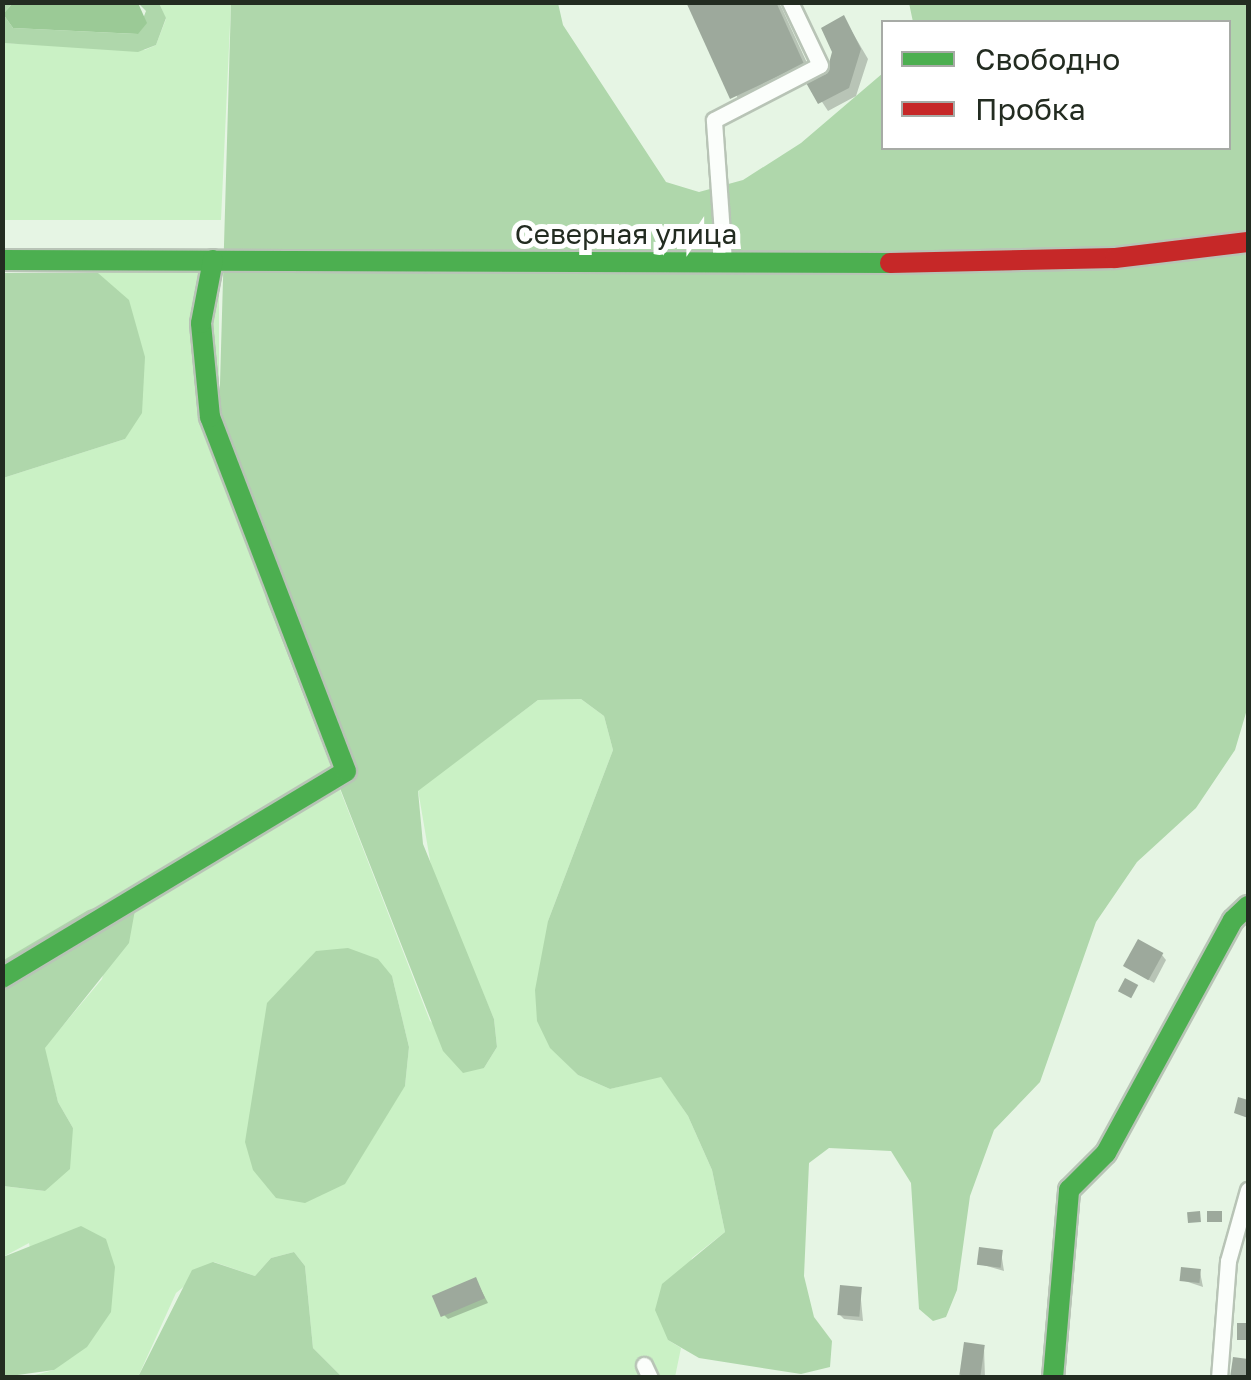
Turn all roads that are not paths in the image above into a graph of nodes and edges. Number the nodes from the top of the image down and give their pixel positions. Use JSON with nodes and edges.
{"nodes":[{"id":1,"x":790,"y":2,"type":"edge"},
{"id":2,"x":1248,"y":242,"type":"edge"},
{"id":3,"x":2,"y":260,"type":"edge"},
{"id":4,"x":213,"y":260,"type":"junction"},
{"id":5,"x":724,"y":261,"type":"junction"},
{"id":6,"x":1248,"y":906,"type":"edge"},
{"id":7,"x":2,"y":978,"type":"edge"},
{"id":8,"x":1248,"y":1190,"type":"edge"},
{"id":9,"x":1054,"y":1378,"type":"edge"},
{"id":10,"x":1219,"y":1378,"type":"edge"}],
"edges":[{"from":1,"to":5,"type":"street"},
{"from":2,"to":5,"type":"street","name":"Северная улица"},
{"from":3,"to":4,"type":"street","name":"Северная улица"},
{"from":4,"to":5,"type":"street","name":"Северная улица"},
{"from":4,"to":7,"type":"street"},
{"from":6,"to":9,"type":"street"},
{"from":8,"to":10,"type":"street"}]}
